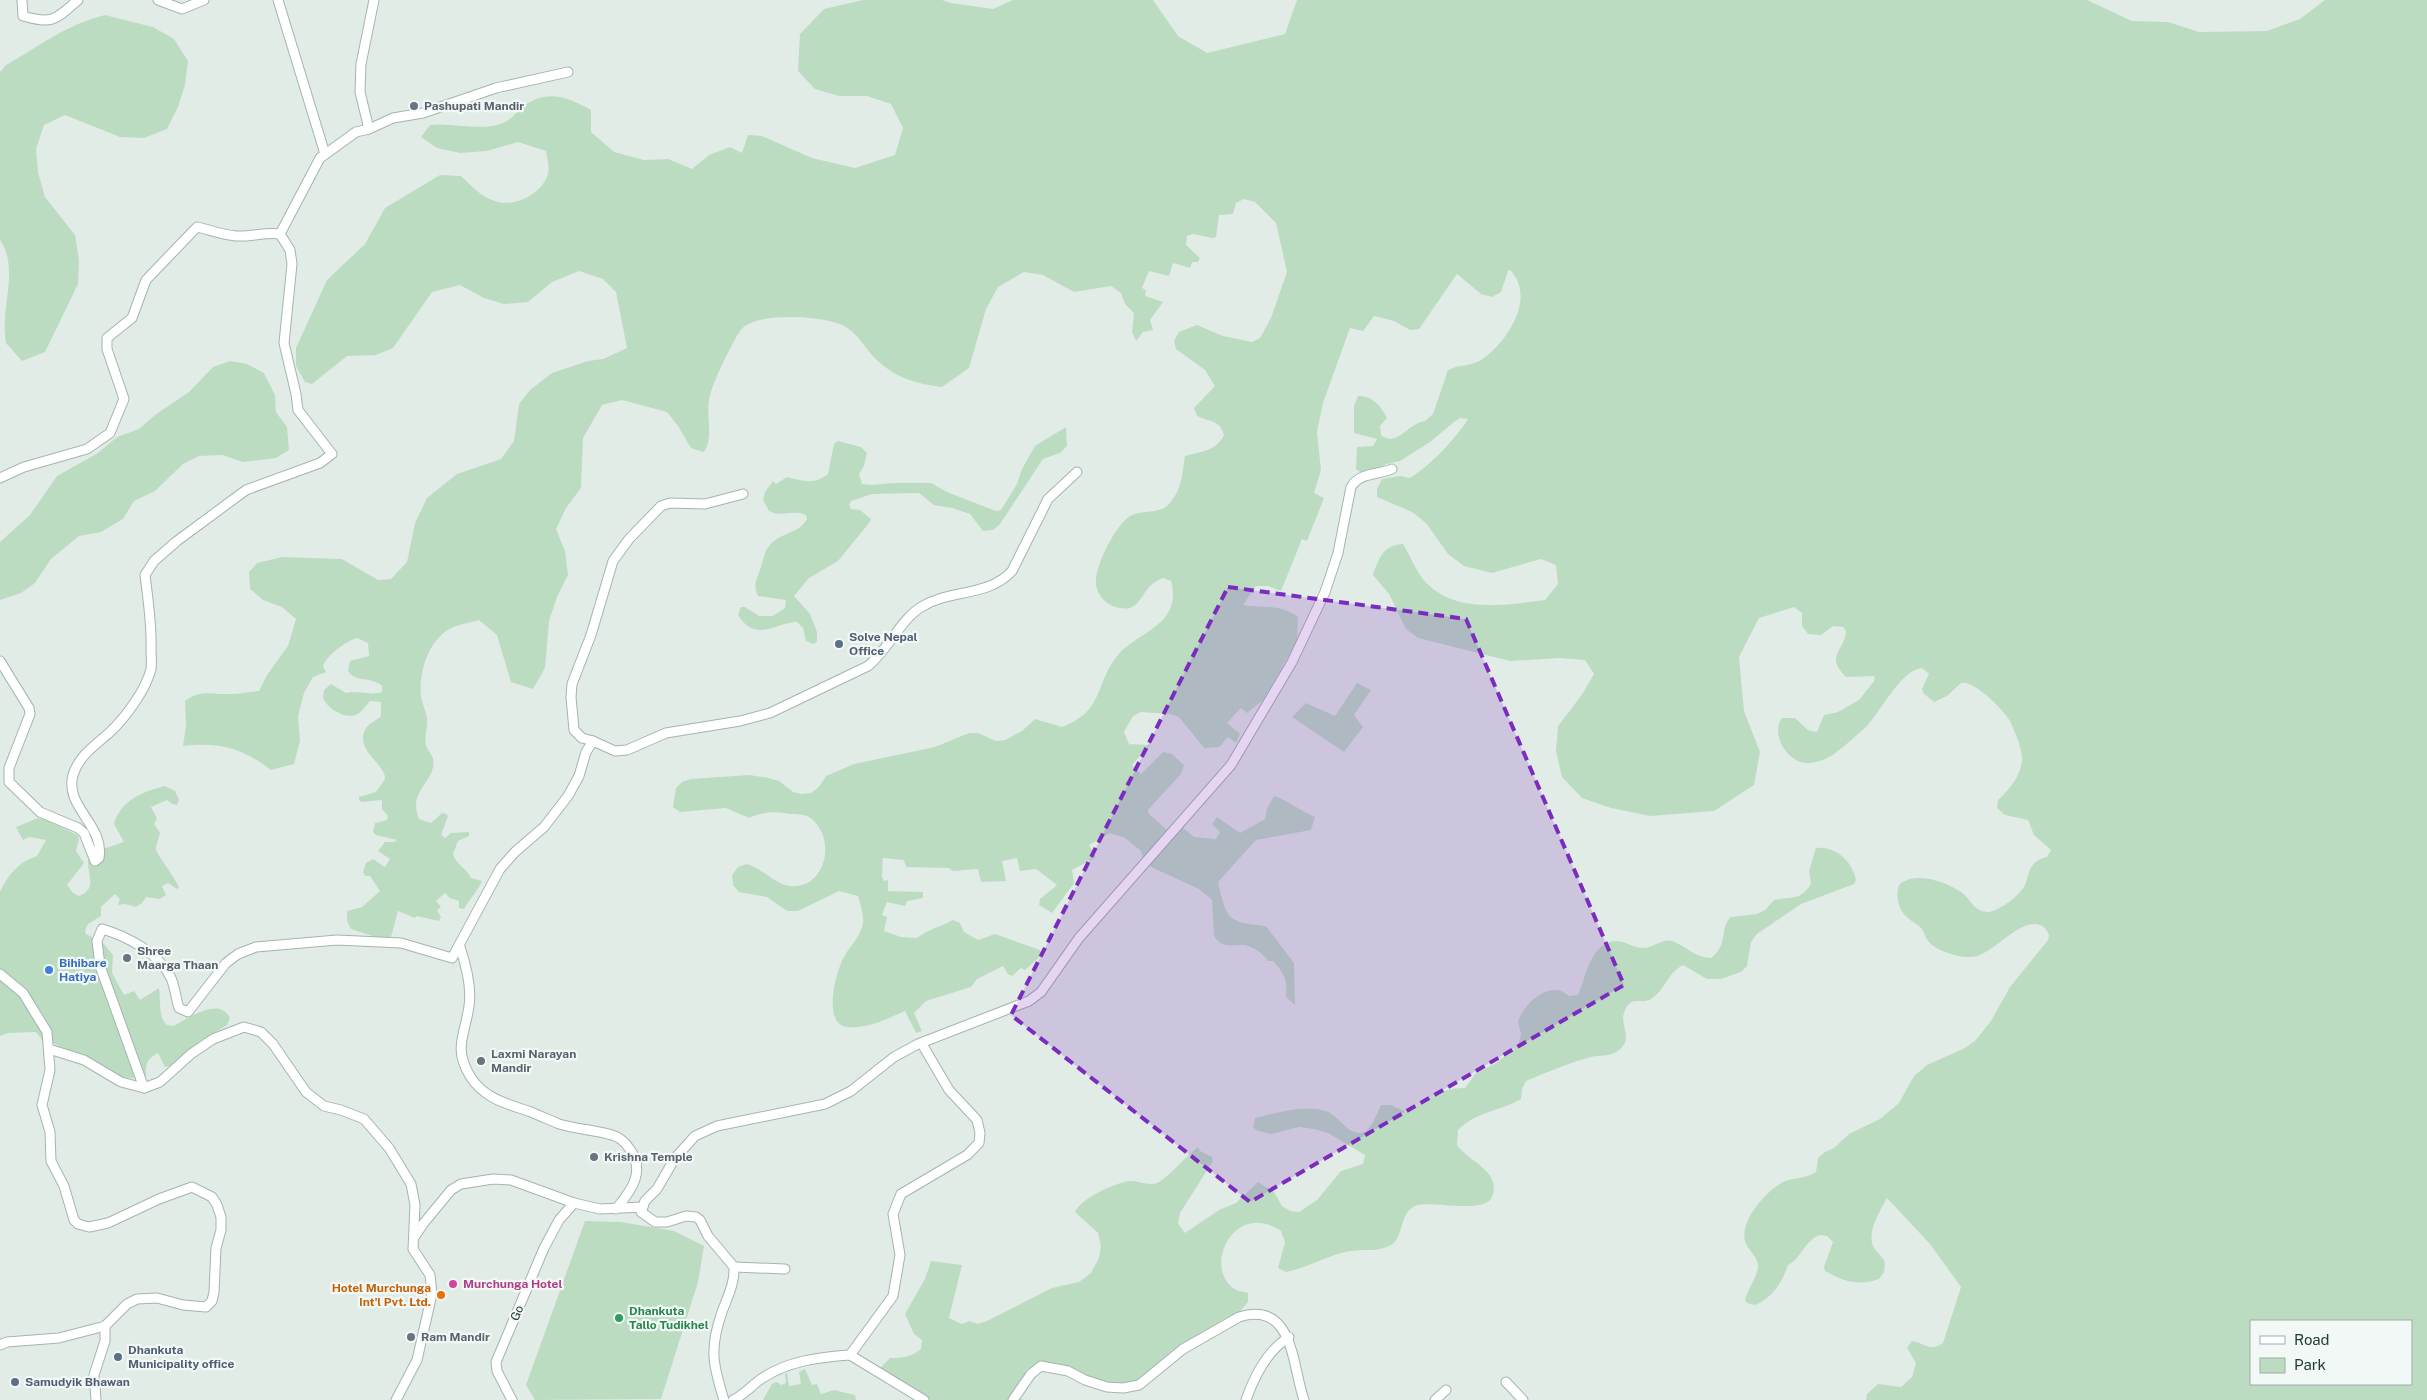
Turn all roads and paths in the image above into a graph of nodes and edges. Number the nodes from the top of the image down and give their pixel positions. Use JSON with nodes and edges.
{"nodes":[{"id":1,"x":22,"y":0,"type":"edge"},
{"id":2,"x":78,"y":0,"type":"edge"},
{"id":3,"x":158,"y":0,"type":"edge"},
{"id":4,"x":204,"y":0,"type":"edge"},
{"id":5,"x":278,"y":0,"type":"edge"},
{"id":6,"x":374,"y":0,"type":"edge"},
{"id":7,"x":568,"y":72,"type":"dead end"},
{"id":8,"x":369,"y":129,"type":"junction"},
{"id":9,"x":325,"y":154,"type":"junction"},
{"id":10,"x":280,"y":234,"type":"junction"},
{"id":11,"x":1392,"y":469,"type":"dead end"},
{"id":12,"x":1077,"y":472,"type":"dead end"},
{"id":13,"x":0,"y":478,"type":"edge"},
{"id":14,"x":743,"y":494,"type":"dead end"},
{"id":15,"x":0,"y":661,"type":"edge"},
{"id":16,"x":592,"y":742,"type":"junction"},
{"id":17,"x":460,"y":946,"type":"junction"},
{"id":18,"x":0,"y":974,"type":"edge"},
{"id":19,"x":922,"y":1044,"type":"junction"},
{"id":20,"x":49,"y":1049,"type":"junction"},
{"id":21,"x":144,"y":1088,"type":"junction"},
{"id":22,"x":574,"y":1203,"type":"junction"},
{"id":23,"x":644,"y":1204,"type":"junction"},
{"id":24,"x":616,"y":1209,"type":"junction"},
{"id":25,"x":412,"y":1242,"type":"junction"},
{"id":26,"x":734,"y":1267,"type":"junction"},
{"id":27,"x":785,"y":1269,"type":"dead end"},
{"id":28,"x":105,"y":1326,"type":"junction"},
{"id":29,"x":1289,"y":1337,"type":"junction"},
{"id":30,"x":0,"y":1345,"type":"edge"},
{"id":31,"x":850,"y":1355,"type":"junction"},
{"id":32,"x":1506,"y":1382,"type":"dead end"},
{"id":33,"x":1446,"y":1390,"type":"dead end"},
{"id":34,"x":96,"y":1400,"type":"edge"},
{"id":35,"x":396,"y":1400,"type":"edge"},
{"id":36,"x":512,"y":1400,"type":"edge"},
{"id":37,"x":724,"y":1400,"type":"edge"},
{"id":38,"x":734,"y":1400,"type":"edge"},
{"id":39,"x":924,"y":1400,"type":"edge"},
{"id":40,"x":1014,"y":1400,"type":"edge"},
{"id":41,"x":1246,"y":1400,"type":"edge"},
{"id":42,"x":1304,"y":1400,"type":"edge"},
{"id":43,"x":1435,"y":1400,"type":"edge"},
{"id":44,"x":1523,"y":1400,"type":"edge"}],
"edges":[{"from":1,"to":2,"type":"street"},
{"from":3,"to":4,"type":"street"},
{"from":5,"to":9,"type":"street"},
{"from":6,"to":8,"type":"street"},
{"from":7,"to":8,"type":"street"},
{"from":8,"to":9,"type":"street"},
{"from":9,"to":10,"type":"street"},
{"from":10,"to":13,"type":"street"},
{"from":10,"to":15,"type":"street"},
{"from":11,"to":19,"type":"street"},
{"from":12,"to":16,"type":"street"},
{"from":14,"to":16,"type":"street"},
{"from":16,"to":17,"type":"street"},
{"from":17,"to":21,"type":"street"},
{"from":17,"to":24,"type":"street"},
{"from":18,"to":20,"type":"street"},
{"from":19,"to":23,"type":"street"},
{"from":19,"to":31,"type":"street"},
{"from":20,"to":21,"type":"street"},
{"from":20,"to":28,"type":"street"},
{"from":21,"to":25,"type":"street"},
{"from":22,"to":24,"type":"street"},
{"from":22,"to":25,"type":"street"},
{"from":22,"to":36,"type":"street","name":"Go"},
{"from":23,"to":24,"type":"street"},
{"from":23,"to":26,"type":"street"},
{"from":25,"to":35,"type":"street"},
{"from":26,"to":27,"type":"street"},
{"from":26,"to":37,"type":"street"},
{"from":28,"to":30,"type":"street"},
{"from":28,"to":34,"type":"street"},
{"from":29,"to":40,"type":"street"},
{"from":29,"to":41,"type":"street"},
{"from":29,"to":42,"type":"street"},
{"from":31,"to":38,"type":"street"},
{"from":31,"to":39,"type":"street"},
{"from":32,"to":44,"type":"street"},
{"from":33,"to":43,"type":"street"}]}
